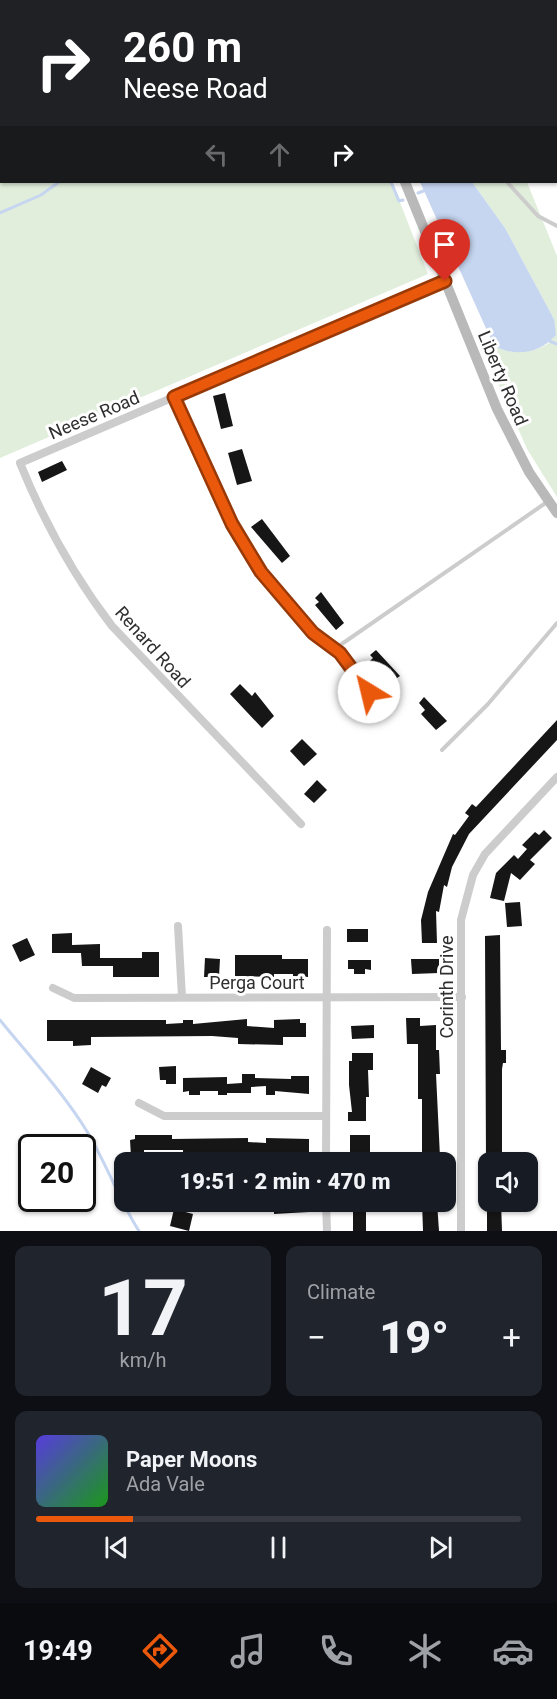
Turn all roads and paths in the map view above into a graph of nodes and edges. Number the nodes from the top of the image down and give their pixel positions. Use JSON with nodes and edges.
{"nodes":[{"id":1,"x":405,"y":183,"type":"edge"},
{"id":2,"x":508,"y":183,"type":"edge"},
{"id":3,"x":557,"y":226,"type":"edge"},
{"id":4,"x":445,"y":281,"type":"junction"},
{"id":5,"x":174,"y":397,"type":"junction"},
{"id":6,"x":20,"y":463,"type":"joint"},
{"id":7,"x":548,"y":501,"type":"junction"},
{"id":8,"x":557,"y":513,"type":"edge"},
{"id":9,"x":557,"y":623,"type":"edge"},
{"id":10,"x":336,"y":648,"type":"junction"},
{"id":11,"x":369,"y":692,"type":"dead end"},
{"id":12,"x":442,"y":750,"type":"dead end"},
{"id":13,"x":557,"y":777,"type":"edge"},
{"id":14,"x":301,"y":824,"type":"dead end"},
{"id":15,"x":178,"y":926,"type":"dead end"},
{"id":16,"x":327,"y":930,"type":"dead end"},
{"id":17,"x":53,"y":988,"type":"dead end"},
{"id":18,"x":182,"y":997,"type":"junction"},
{"id":19,"x":327,"y":997,"type":"junction"},
{"id":20,"x":462,"y":997,"type":"junction"},
{"id":21,"x":139,"y":1103,"type":"dead end"},
{"id":22,"x":326,"y":1116,"type":"junction"},
{"id":23,"x":326,"y":1152,"type":"edge"},
{"id":24,"x":327,"y":1212,"type":"edge"},
{"id":25,"x":327,"y":1231,"type":"edge"},
{"id":26,"x":461,"y":1231,"type":"edge"}],
"edges":[{"from":1,"to":4,"type":"street","name":"Liberty Road"},
{"from":2,"to":3,"type":"lane"},
{"from":4,"to":5,"type":"street","name":"Neese Road"},
{"from":4,"to":7,"type":"street","name":"Liberty Road"},
{"from":5,"to":6,"type":"street","name":"Neese Road"},
{"from":5,"to":10,"type":"lane"},
{"from":6,"to":14,"type":"street","name":"Renard Road"},
{"from":7,"to":8,"type":"street","name":"Liberty Road"},
{"from":7,"to":10,"type":"lane"},
{"from":9,"to":12,"type":"lane"},
{"from":10,"to":11,"type":"lane"},
{"from":13,"to":20,"type":"street","name":"Corinth Drive"},
{"from":15,"to":18,"type":"street"},
{"from":16,"to":19,"type":"street"},
{"from":17,"to":18,"type":"street","name":"Perga Court"},
{"from":18,"to":19,"type":"street","name":"Perga Court"},
{"from":19,"to":20,"type":"street","name":"Perga Court"},
{"from":19,"to":22,"type":"street"},
{"from":20,"to":26,"type":"street","name":"Corinth Drive"},
{"from":21,"to":22,"type":"street"},
{"from":22,"to":23,"type":"street"},
{"from":24,"to":25,"type":"street"}]}
